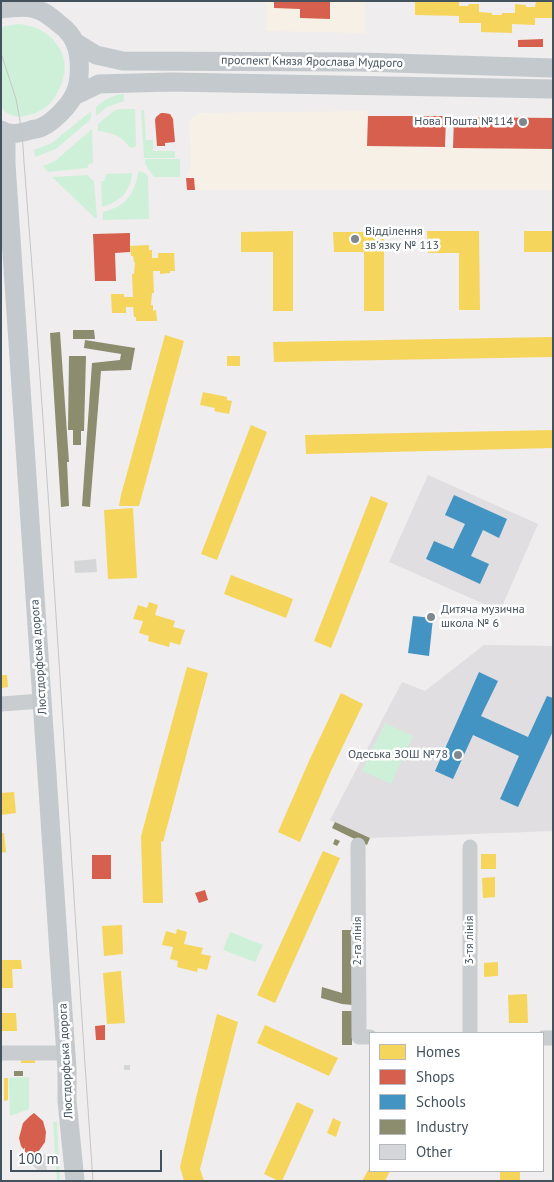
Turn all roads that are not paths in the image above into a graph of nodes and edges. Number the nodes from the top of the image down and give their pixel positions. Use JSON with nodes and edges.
{"nodes":[{"id":1,"x":8,"y":1,"type":"edge"},
{"id":2,"x":38,"y":6,"type":"edge"},
{"id":3,"x":1,"y":8,"type":"edge"},
{"id":4,"x":75,"y":42,"type":"junction"},
{"id":5,"x":553,"y":68,"type":"edge"},
{"id":6,"x":553,"y":89,"type":"edge"},
{"id":7,"x":74,"y":96,"type":"junction"},
{"id":8,"x":3,"y":131,"type":"edge"},
{"id":9,"x":42,"y":701,"type":"junction"},
{"id":10,"x":1,"y":704,"type":"edge"},
{"id":11,"x":358,"y":846,"type":"dead end"},
{"id":12,"x":470,"y":847,"type":"dead end"},
{"id":13,"x":470,"y":1032,"type":"edge"},
{"id":14,"x":364,"y":1037,"type":"edge"},
{"id":15,"x":1,"y":1053,"type":"edge"},
{"id":16,"x":66,"y":1053,"type":"junction"},
{"id":17,"x":75,"y":1181,"type":"edge"}],
"edges":[{"from":1,"to":3,"type":"main road"},
{"from":2,"to":3,"type":"main road"},
{"from":2,"to":4,"type":"main road"},
{"from":4,"to":5,"type":"main road","name":"проспект Князя Ярослава Мудрого"},
{"from":4,"to":7,"type":"main road"},
{"from":6,"to":7,"type":"main road","name":"проспект Князя Ярослава Мудрого"},
{"from":7,"to":8,"type":"main road"},
{"from":8,"to":9,"type":"main road","name":"Люстдорфська дорога"},
{"from":9,"to":10,"type":"street"},
{"from":9,"to":16,"type":"main road","name":"Люстдорфська дорога"},
{"from":11,"to":14,"type":"street","name":"2-га лінія"},
{"from":12,"to":13,"type":"street","name":"3-тя лінія"},
{"from":15,"to":16,"type":"street"},
{"from":16,"to":17,"type":"main road","name":"Люстдорфська дорога"}]}
